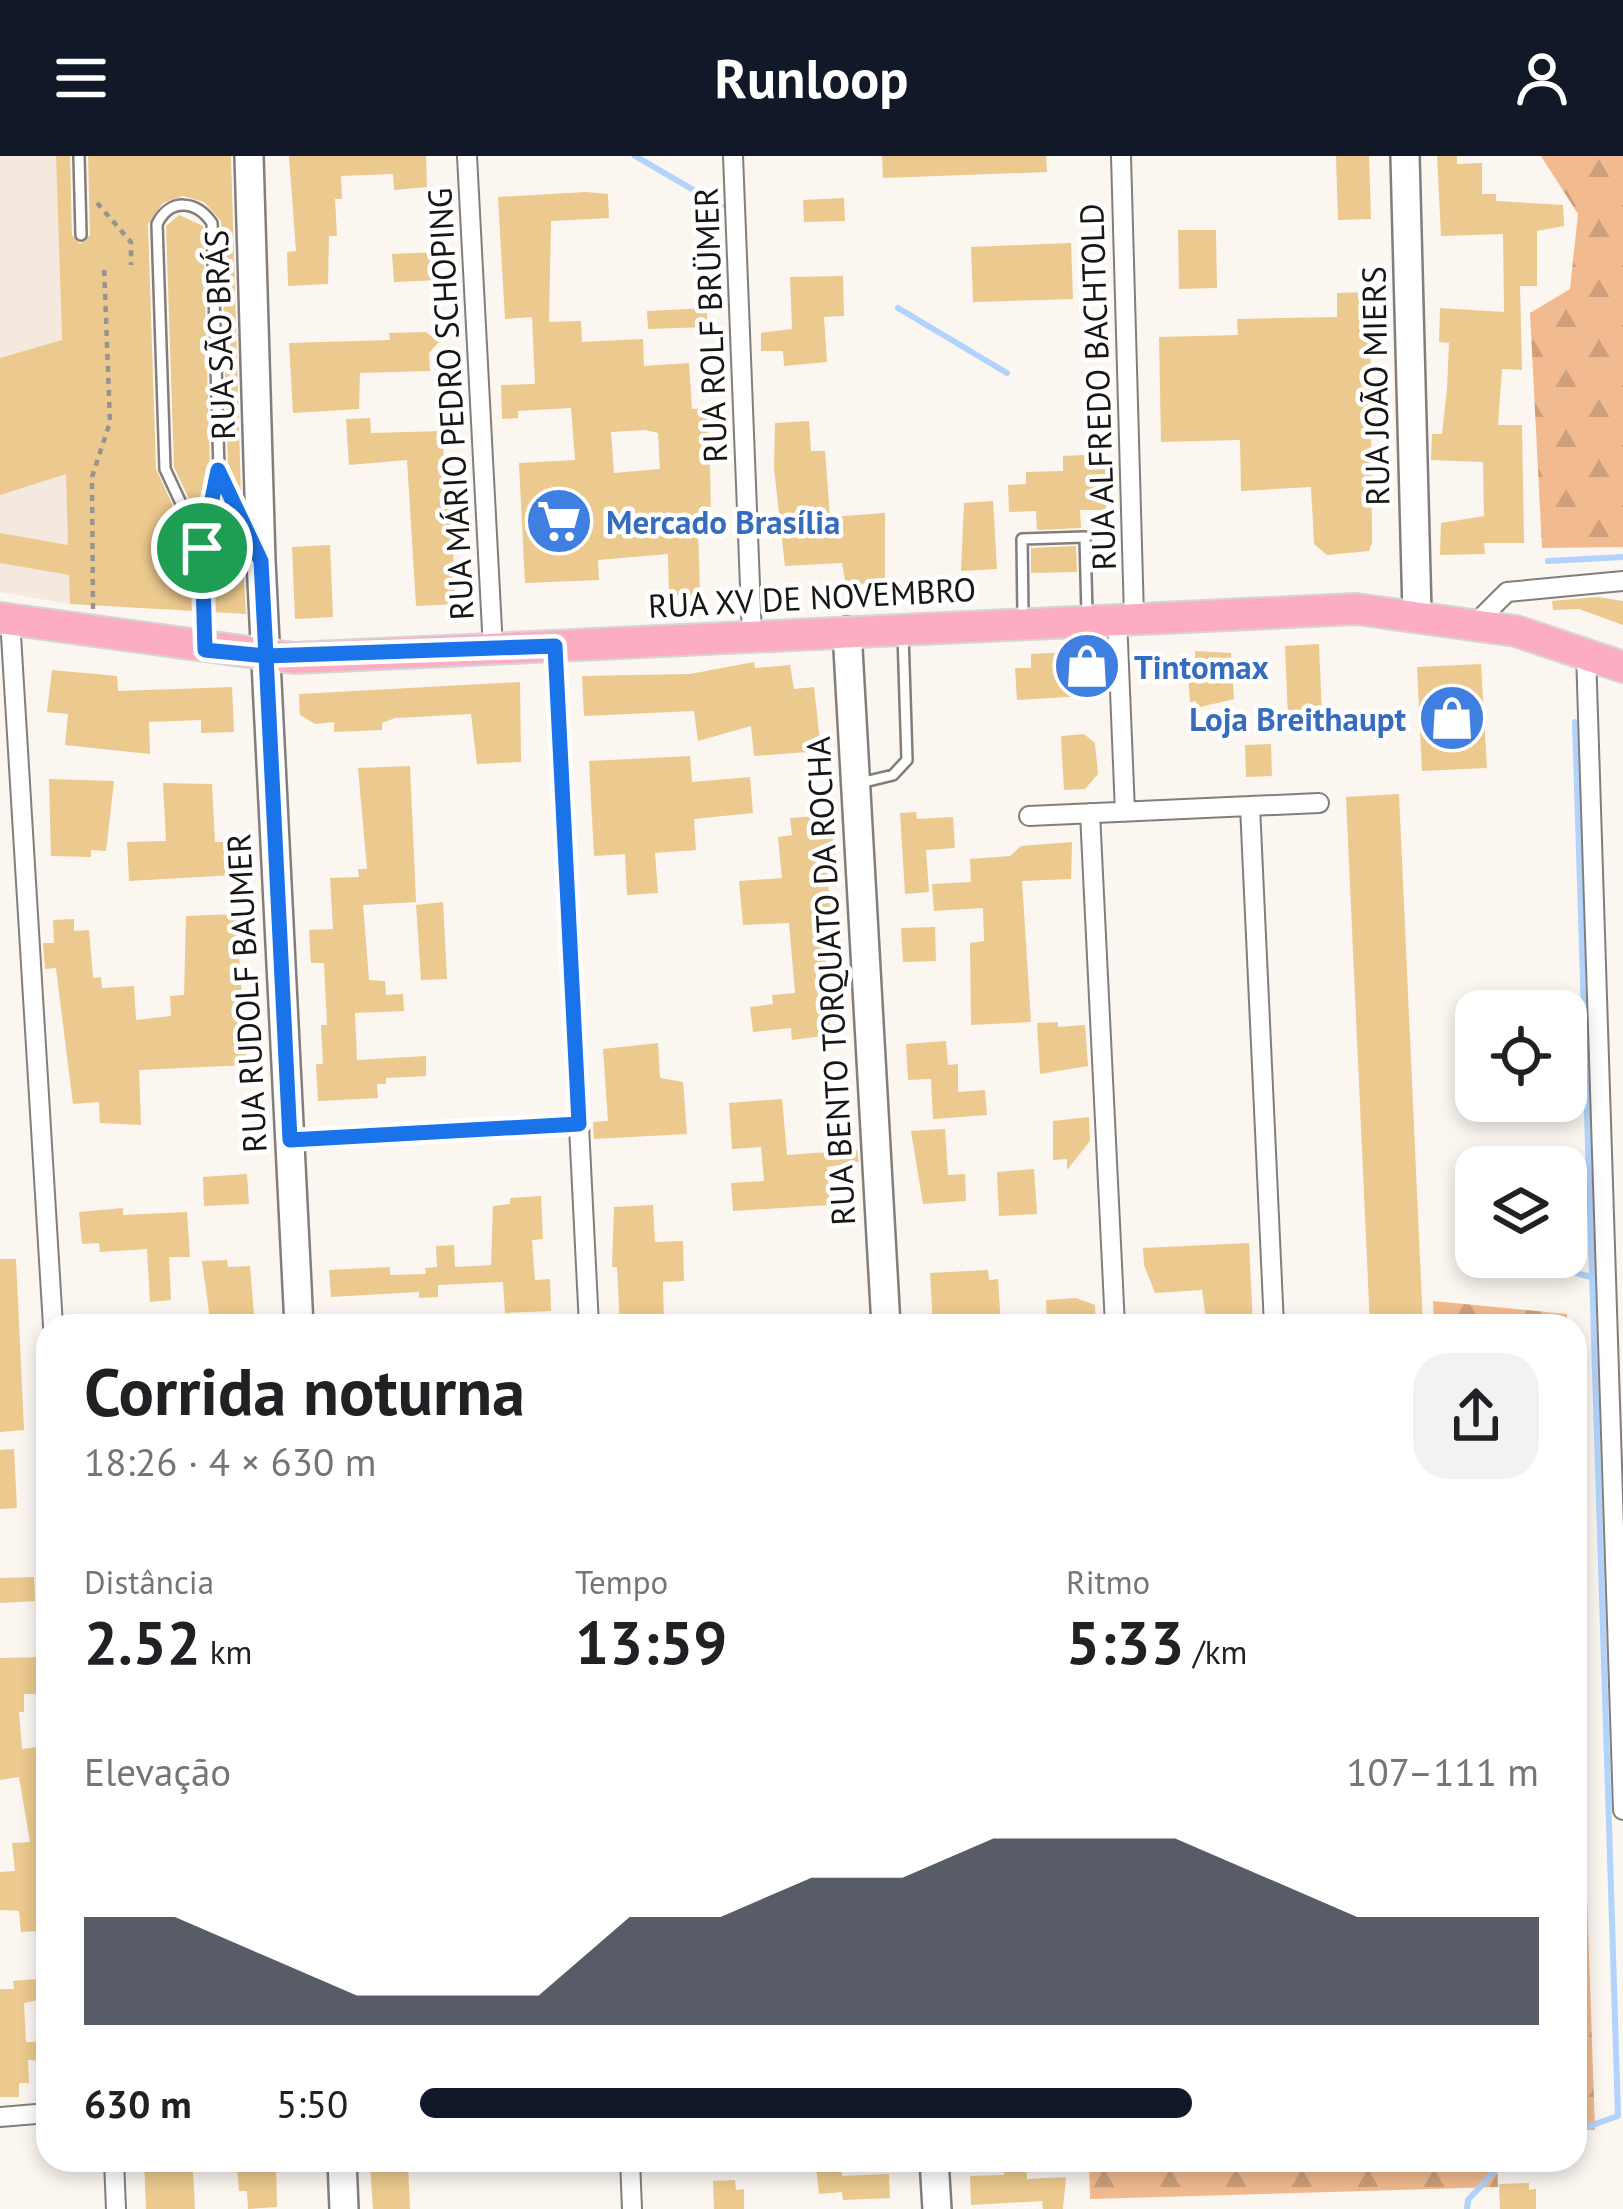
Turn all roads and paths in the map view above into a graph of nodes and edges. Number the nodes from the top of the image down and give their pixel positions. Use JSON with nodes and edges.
{"nodes":[{"id":1,"x":79,"y":156,"type":"edge"},
{"id":2,"x":249,"y":156,"type":"edge"},
{"id":3,"x":467,"y":156,"type":"edge"},
{"id":4,"x":734,"y":156,"type":"edge"},
{"id":5,"x":1120,"y":156,"type":"edge"},
{"id":6,"x":1405,"y":156,"type":"edge"},
{"id":7,"x":95,"y":200,"type":"dead end"},
{"id":8,"x":80,"y":235,"type":"dead end"},
{"id":9,"x":131,"y":265,"type":"dead end"},
{"id":10,"x":104,"y":266,"type":"dead end"},
{"id":11,"x":218,"y":470,"type":"junction"},
{"id":12,"x":202,"y":548,"type":"junction"},
{"id":13,"x":261,"y":561,"type":"junction"},
{"id":14,"x":1623,"y":581,"type":"edge"},
{"id":15,"x":1417,"y":614,"type":"junction"},
{"id":16,"x":5,"y":618,"type":"edge"},
{"id":17,"x":1113,"y":618,"type":"junction"},
{"id":18,"x":1023,"y":622,"type":"junction"},
{"id":19,"x":1476,"y":622,"type":"junction"},
{"id":20,"x":903,"y":628,"type":"junction"},
{"id":21,"x":847,"y":631,"type":"junction"},
{"id":22,"x":93,"y":632,"type":"junction"},
{"id":23,"x":752,"y":636,"type":"junction"},
{"id":24,"x":555,"y":646,"type":"junction"},
{"id":25,"x":493,"y":649,"type":"junction"},
{"id":26,"x":205,"y":650,"type":"junction"},
{"id":27,"x":1586,"y":653,"type":"junction"},
{"id":28,"x":266,"y":656,"type":"junction"},
{"id":29,"x":1623,"y":667,"type":"edge"},
{"id":30,"x":855,"y":784,"type":"junction"},
{"id":31,"x":1319,"y":803,"type":"dead end"},
{"id":32,"x":1250,"y":806,"type":"junction"},
{"id":33,"x":1125,"y":812,"type":"junction"},
{"id":34,"x":1090,"y":813,"type":"junction"},
{"id":35,"x":1029,"y":816,"type":"dead end"},
{"id":36,"x":579,"y":1124,"type":"junction"},
{"id":37,"x":290,"y":1140,"type":"junction"},
{"id":38,"x":52,"y":1314,"type":"edge"},
{"id":39,"x":298,"y":1314,"type":"edge"},
{"id":40,"x":588,"y":1314,"type":"edge"},
{"id":41,"x":885,"y":1314,"type":"edge"},
{"id":42,"x":1114,"y":1314,"type":"edge"},
{"id":43,"x":1273,"y":1314,"type":"edge"},
{"id":44,"x":1623,"y":1810,"type":"edge"},
{"id":45,"x":36,"y":2115,"type":"edge"},
{"id":46,"x":0,"y":2117,"type":"edge"},
{"id":47,"x":114,"y":2172,"type":"edge"},
{"id":48,"x":342,"y":2172,"type":"edge"},
{"id":49,"x":630,"y":2172,"type":"edge"},
{"id":50,"x":935,"y":2172,"type":"edge"},
{"id":51,"x":116,"y":2209,"type":"edge"},
{"id":52,"x":344,"y":2209,"type":"edge"},
{"id":53,"x":632,"y":2209,"type":"edge"},
{"id":54,"x":937,"y":2209,"type":"edge"}],
"edges":[{"from":1,"to":8,"type":"lane"},
{"from":2,"to":13,"type":"street","name":"RUA SÃO BRÁS"},
{"from":3,"to":25,"type":"street","name":"RUA MÁRIO PEDRO SCHOPING"},
{"from":4,"to":23,"type":"street","name":"RUA ROLF BRÜMER"},
{"from":5,"to":17,"type":"street","name":"RUA ALFREDO BACHTOLD"},
{"from":6,"to":15,"type":"street","name":"RUA JOÃO MIERS"},
{"from":7,"to":9,"type":"path"},
{"from":10,"to":22,"type":"path"},
{"from":11,"to":12,"type":"lane"},
{"from":11,"to":12,"type":"lane"},
{"from":11,"to":13,"type":"lane"},
{"from":12,"to":26,"type":"lane"},
{"from":13,"to":28,"type":"street","name":"RUA SÃO BRÁS"},
{"from":14,"to":19,"type":"street"},
{"from":15,"to":17,"type":"main road","name":"RUA XV DE NOVEMBRO"},
{"from":15,"to":19,"type":"main road","name":"RUA XV DE NOVEMBRO"},
{"from":16,"to":22,"type":"main road","name":"RUA XV DE NOVEMBRO"},
{"from":16,"to":38,"type":"street"},
{"from":17,"to":18,"type":"main road","name":"RUA XV DE NOVEMBRO"},
{"from":17,"to":18,"type":"lane"},
{"from":17,"to":33,"type":"street","name":"RUA ALFREDO BACHTOLD"},
{"from":18,"to":20,"type":"main road","name":"RUA XV DE NOVEMBRO"},
{"from":19,"to":27,"type":"main road","name":"RUA XV DE NOVEMBRO"},
{"from":20,"to":21,"type":"main road","name":"RUA XV DE NOVEMBRO"},
{"from":20,"to":30,"type":"lane"},
{"from":21,"to":23,"type":"main road","name":"RUA XV DE NOVEMBRO"},
{"from":21,"to":30,"type":"street","name":"RUA BENTO TORQUATO DA ROCHA"},
{"from":22,"to":26,"type":"main road","name":"RUA XV DE NOVEMBRO"},
{"from":23,"to":24,"type":"main road","name":"RUA XV DE NOVEMBRO"},
{"from":24,"to":25,"type":"main road","name":"RUA XV DE NOVEMBRO"},
{"from":24,"to":36,"type":"street"},
{"from":25,"to":28,"type":"main road","name":"RUA XV DE NOVEMBRO"},
{"from":26,"to":28,"type":"main road","name":"RUA XV DE NOVEMBRO"},
{"from":27,"to":29,"type":"main road","name":"RUA XV DE NOVEMBRO"},
{"from":27,"to":44,"type":"street"},
{"from":28,"to":37,"type":"street","name":"RUA RUDOLF BAUMER"},
{"from":30,"to":41,"type":"street","name":"RUA BENTO TORQUATO DA ROCHA"},
{"from":31,"to":32,"type":"street"},
{"from":32,"to":33,"type":"street"},
{"from":32,"to":43,"type":"street"},
{"from":33,"to":34,"type":"street"},
{"from":34,"to":35,"type":"street"},
{"from":34,"to":42,"type":"street"},
{"from":36,"to":37,"type":"street"},
{"from":36,"to":40,"type":"street"},
{"from":37,"to":39,"type":"street","name":"RUA RUDOLF BAUMER"},
{"from":45,"to":46,"type":"street"},
{"from":47,"to":51,"type":"street"},
{"from":48,"to":52,"type":"street"},
{"from":49,"to":53,"type":"street"},
{"from":50,"to":54,"type":"street"}]}
